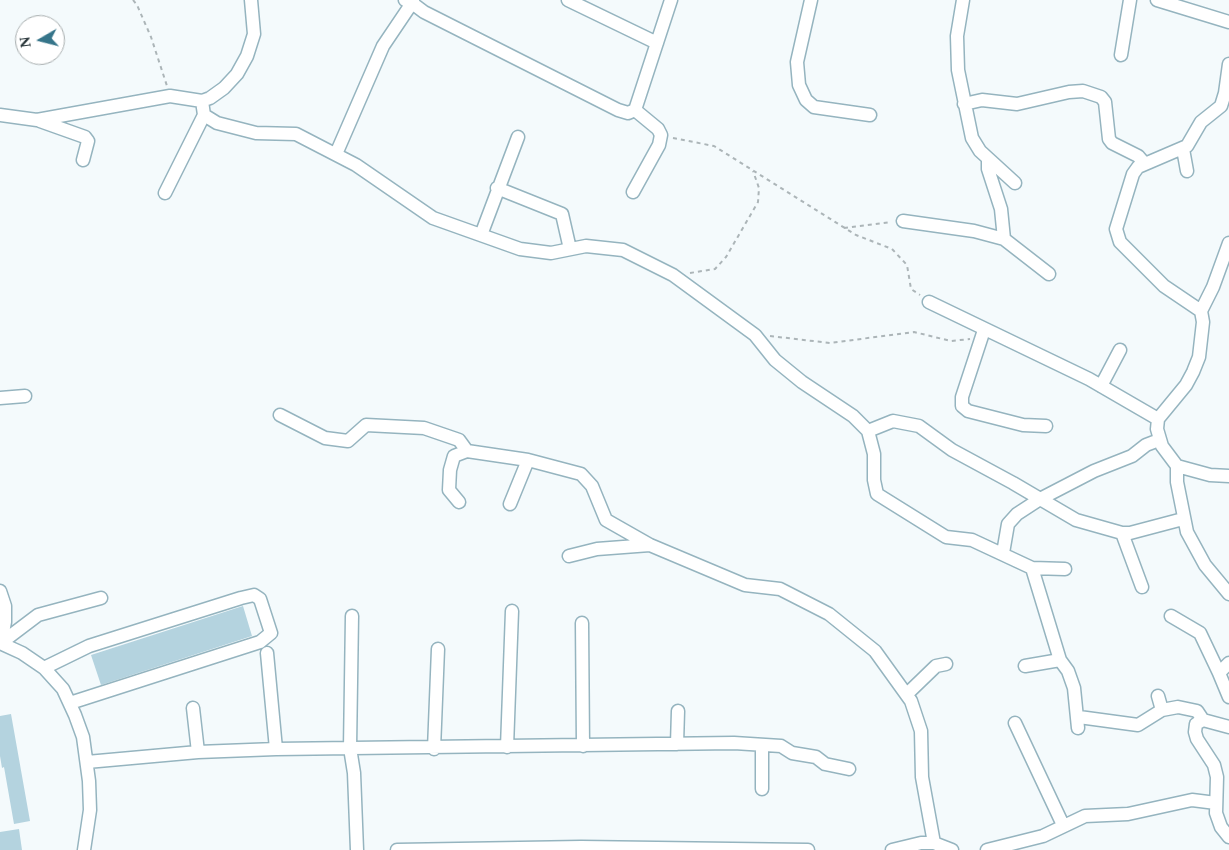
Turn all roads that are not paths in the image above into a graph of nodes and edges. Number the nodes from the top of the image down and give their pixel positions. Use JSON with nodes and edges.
{"nodes":[{"id":1,"x":251,"y":0,"type":"edge"},
{"id":2,"x":568,"y":0,"type":"edge"},
{"id":3,"x":671,"y":0,"type":"edge"},
{"id":4,"x":810,"y":0,"type":"edge"},
{"id":5,"x":963,"y":0,"type":"edge"},
{"id":6,"x":1130,"y":0,"type":"edge"},
{"id":7,"x":1157,"y":0,"type":"edge"},
{"id":8,"x":410,"y":1,"type":"edge"},
{"id":9,"x":1229,"y":22,"type":"edge"},
{"id":10,"x":657,"y":43,"type":"junction"},
{"id":11,"x":1121,"y":55,"type":"dead end"},
{"id":12,"x":1229,"y":64,"type":"edge"},
{"id":13,"x":202,"y":101,"type":"junction"},
{"id":14,"x":964,"y":104,"type":"junction"},
{"id":15,"x":1226,"y":104,"type":"edge"},
{"id":16,"x":634,"y":110,"type":"junction"},
{"id":17,"x":0,"y":115,"type":"edge"},
{"id":18,"x":204,"y":115,"type":"junction"},
{"id":19,"x":870,"y":115,"type":"dead end"},
{"id":20,"x":37,"y":120,"type":"junction"},
{"id":21,"x":518,"y":137,"type":"dead end"},
{"id":22,"x":1183,"y":149,"type":"junction"},
{"id":23,"x":336,"y":154,"type":"junction"},
{"id":24,"x":988,"y":159,"type":"junction"},
{"id":25,"x":83,"y":160,"type":"dead end"},
{"id":26,"x":1144,"y":163,"type":"junction"},
{"id":27,"x":1187,"y":171,"type":"dead end"},
{"id":28,"x":1015,"y":183,"type":"dead end"},
{"id":29,"x":498,"y":188,"type":"junction"},
{"id":30,"x":633,"y":192,"type":"dead end"},
{"id":31,"x":165,"y":193,"type":"dead end"},
{"id":32,"x":903,"y":221,"type":"road end"},
{"id":33,"x":482,"y":235,"type":"junction"},
{"id":34,"x":1004,"y":239,"type":"junction"},
{"id":35,"x":1229,"y":243,"type":"edge"},
{"id":36,"x":570,"y":249,"type":"junction"},
{"id":37,"x":1049,"y":274,"type":"dead end"},
{"id":38,"x":929,"y":302,"type":"road end"},
{"id":39,"x":1201,"y":311,"type":"junction"},
{"id":40,"x":984,"y":330,"type":"junction"},
{"id":41,"x":1120,"y":350,"type":"dead end"},
{"id":42,"x":1101,"y":386,"type":"junction"},
{"id":43,"x":25,"y":396,"type":"dead end"},
{"id":44,"x":0,"y":398,"type":"edge"},
{"id":45,"x":280,"y":415,"type":"dead end"},
{"id":46,"x":1158,"y":419,"type":"junction"},
{"id":47,"x":1046,"y":426,"type":"dead end"},
{"id":48,"x":868,"y":430,"type":"junction"},
{"id":49,"x":1159,"y":440,"type":"junction"},
{"id":50,"x":467,"y":451,"type":"junction"},
{"id":51,"x":528,"y":460,"type":"junction"},
{"id":52,"x":1177,"y":466,"type":"junction"},
{"id":53,"x":1229,"y":476,"type":"edge"},
{"id":54,"x":1040,"y":499,"type":"junction"},
{"id":55,"x":459,"y":502,"type":"dead end"},
{"id":56,"x":510,"y":504,"type":"dead end"},
{"id":57,"x":1183,"y":519,"type":"junction"},
{"id":58,"x":1122,"y":533,"type":"junction"},
{"id":59,"x":650,"y":544,"type":"junction"},
{"id":60,"x":1003,"y":553,"type":"junction"},
{"id":61,"x":569,"y":556,"type":"dead end"},
{"id":62,"x":1032,"y":568,"type":"junction"},
{"id":63,"x":1065,"y":569,"type":"dead end"},
{"id":64,"x":1142,"y":587,"type":"dead end"},
{"id":65,"x":0,"y":591,"type":"edge"},
{"id":66,"x":1229,"y":594,"type":"edge"},
{"id":67,"x":101,"y":598,"type":"dead end"},
{"id":68,"x":512,"y":611,"type":"dead end"},
{"id":69,"x":352,"y":616,"type":"dead end"},
{"id":70,"x":1171,"y":616,"type":"dead end"},
{"id":71,"x":582,"y":623,"type":"dead end"},
{"id":72,"x":0,"y":643,"type":"edge"},
{"id":73,"x":438,"y":649,"type":"dead end"},
{"id":74,"x":267,"y":653,"type":"dead end"},
{"id":75,"x":1060,"y":660,"type":"junction"},
{"id":76,"x":1229,"y":663,"type":"edge"},
{"id":77,"x":946,"y":664,"type":"dead end"},
{"id":78,"x":1025,"y":666,"type":"dead end"},
{"id":79,"x":44,"y":668,"type":"junction"},
{"id":80,"x":1219,"y":673,"type":"junction"},
{"id":81,"x":907,"y":694,"type":"junction"},
{"id":82,"x":1158,"y":696,"type":"dead end"},
{"id":83,"x":1229,"y":697,"type":"edge"},
{"id":84,"x":70,"y":703,"type":"junction"},
{"id":85,"x":193,"y":708,"type":"dead end"},
{"id":86,"x":678,"y":710,"type":"dead end"},
{"id":87,"x":1162,"y":710,"type":"junction"},
{"id":88,"x":1203,"y":720,"type":"junction"},
{"id":89,"x":1015,"y":723,"type":"dead end"},
{"id":90,"x":1229,"y":727,"type":"edge"},
{"id":91,"x":677,"y":744,"type":"junction"},
{"id":92,"x":762,"y":745,"type":"junction"},
{"id":93,"x":584,"y":746,"type":"junction"},
{"id":94,"x":507,"y":747,"type":"junction"},
{"id":95,"x":350,"y":748,"type":"junction"},
{"id":96,"x":276,"y":749,"type":"junction"},
{"id":97,"x":434,"y":749,"type":"junction"},
{"id":98,"x":198,"y":752,"type":"junction"},
{"id":99,"x":88,"y":762,"type":"junction"},
{"id":100,"x":849,"y":769,"type":"dead end"},
{"id":101,"x":762,"y":790,"type":"dead end"},
{"id":102,"x":1216,"y":803,"type":"junction"},
{"id":103,"x":1063,"y":825,"type":"junction"},
{"id":104,"x":1229,"y":837,"type":"edge"},
{"id":105,"x":934,"y":843,"type":"junction"},
{"id":106,"x":581,"y":849,"type":"edge"},
{"id":107,"x":690,"y":849,"type":"edge"},
{"id":108,"x":792,"y":849,"type":"edge"},
{"id":109,"x":84,"y":850,"type":"edge"},
{"id":110,"x":357,"y":850,"type":"edge"},
{"id":111,"x":397,"y":850,"type":"edge"},
{"id":112,"x":475,"y":850,"type":"edge"},
{"id":113,"x":808,"y":850,"type":"edge"},
{"id":114,"x":892,"y":850,"type":"edge"},
{"id":115,"x":952,"y":850,"type":"edge"},
{"id":116,"x":987,"y":850,"type":"edge"}],
"edges":[{"from":1,"to":13,"type":"street"},
{"from":2,"to":10,"type":"street"},
{"from":3,"to":10,"type":"street"},
{"from":4,"to":19,"type":"street"},
{"from":5,"to":14,"type":"street"},
{"from":6,"to":11,"type":"street"},
{"from":7,"to":9,"type":"street"},
{"from":8,"to":16,"type":"street"},
{"from":8,"to":23,"type":"street"},
{"from":10,"to":16,"type":"street"},
{"from":12,"to":15,"type":"street"},
{"from":13,"to":18,"type":"street"},
{"from":13,"to":20,"type":"street"},
{"from":14,"to":24,"type":"street"},
{"from":14,"to":26,"type":"street"},
{"from":15,"to":22,"type":"street"},
{"from":16,"to":30,"type":"street"},
{"from":17,"to":20,"type":"street"},
{"from":18,"to":23,"type":"street"},
{"from":18,"to":31,"type":"street"},
{"from":20,"to":25,"type":"street"},
{"from":21,"to":29,"type":"street"},
{"from":22,"to":26,"type":"street"},
{"from":22,"to":27,"type":"street"},
{"from":23,"to":33,"type":"street"},
{"from":24,"to":28,"type":"street"},
{"from":24,"to":34,"type":"street"},
{"from":26,"to":39,"type":"street"},
{"from":29,"to":33,"type":"street"},
{"from":29,"to":36,"type":"street"},
{"from":32,"to":34,"type":"street"},
{"from":33,"to":36,"type":"street"},
{"from":34,"to":37,"type":"street"},
{"from":35,"to":39,"type":"street"},
{"from":36,"to":48,"type":"street"},
{"from":38,"to":40,"type":"street"},
{"from":39,"to":46,"type":"street"},
{"from":40,"to":42,"type":"street"},
{"from":40,"to":47,"type":"street"},
{"from":41,"to":42,"type":"street"},
{"from":42,"to":46,"type":"street"},
{"from":43,"to":44,"type":"street"},
{"from":45,"to":50,"type":"street"},
{"from":46,"to":49,"type":"street"},
{"from":48,"to":54,"type":"street"},
{"from":48,"to":60,"type":"street"},
{"from":49,"to":52,"type":"street"},
{"from":49,"to":54,"type":"street"},
{"from":50,"to":51,"type":"street"},
{"from":50,"to":55,"type":"street"},
{"from":51,"to":56,"type":"street"},
{"from":51,"to":59,"type":"street"},
{"from":52,"to":53,"type":"street"},
{"from":52,"to":57,"type":"street"},
{"from":54,"to":58,"type":"street"},
{"from":54,"to":60,"type":"street"},
{"from":57,"to":58,"type":"street"},
{"from":57,"to":66,"type":"street"},
{"from":58,"to":64,"type":"street"},
{"from":59,"to":61,"type":"street"},
{"from":59,"to":81,"type":"street"},
{"from":60,"to":62,"type":"street"},
{"from":62,"to":63,"type":"street"},
{"from":62,"to":75,"type":"street"},
{"from":65,"to":72,"type":"street"},
{"from":67,"to":72,"type":"street"},
{"from":68,"to":94,"type":"street"},
{"from":69,"to":95,"type":"street"},
{"from":70,"to":80,"type":"street"},
{"from":71,"to":93,"type":"street"},
{"from":72,"to":79,"type":"street"},
{"from":73,"to":97,"type":"street"},
{"from":74,"to":96,"type":"street"},
{"from":75,"to":78,"type":"street"},
{"from":75,"to":87,"type":"street"},
{"from":76,"to":80,"type":"street"},
{"from":77,"to":81,"type":"street"},
{"from":79,"to":84,"type":"street"},
{"from":79,"to":84,"type":"street"},
{"from":80,"to":83,"type":"street"},
{"from":81,"to":105,"type":"street"},
{"from":82,"to":87,"type":"street"},
{"from":84,"to":99,"type":"street"},
{"from":85,"to":98,"type":"street"},
{"from":86,"to":91,"type":"street"},
{"from":87,"to":88,"type":"street"},
{"from":88,"to":90,"type":"street"},
{"from":88,"to":102,"type":"street"},
{"from":89,"to":103,"type":"street"},
{"from":91,"to":92,"type":"street"},
{"from":91,"to":93,"type":"street"},
{"from":92,"to":100,"type":"street"},
{"from":92,"to":101,"type":"street"},
{"from":93,"to":94,"type":"street"},
{"from":94,"to":97,"type":"street"},
{"from":95,"to":96,"type":"street"},
{"from":95,"to":97,"type":"street"},
{"from":95,"to":110,"type":"street"},
{"from":96,"to":98,"type":"street"},
{"from":98,"to":99,"type":"street"},
{"from":99,"to":109,"type":"street"},
{"from":102,"to":103,"type":"street"},
{"from":102,"to":104,"type":"street"},
{"from":103,"to":116,"type":"street"},
{"from":105,"to":114,"type":"street"},
{"from":105,"to":115,"type":"street"},
{"from":106,"to":107,"type":"street"},
{"from":106,"to":112,"type":"street"},
{"from":107,"to":108,"type":"street"},
{"from":108,"to":113,"type":"street"},
{"from":111,"to":112,"type":"street"}]}
